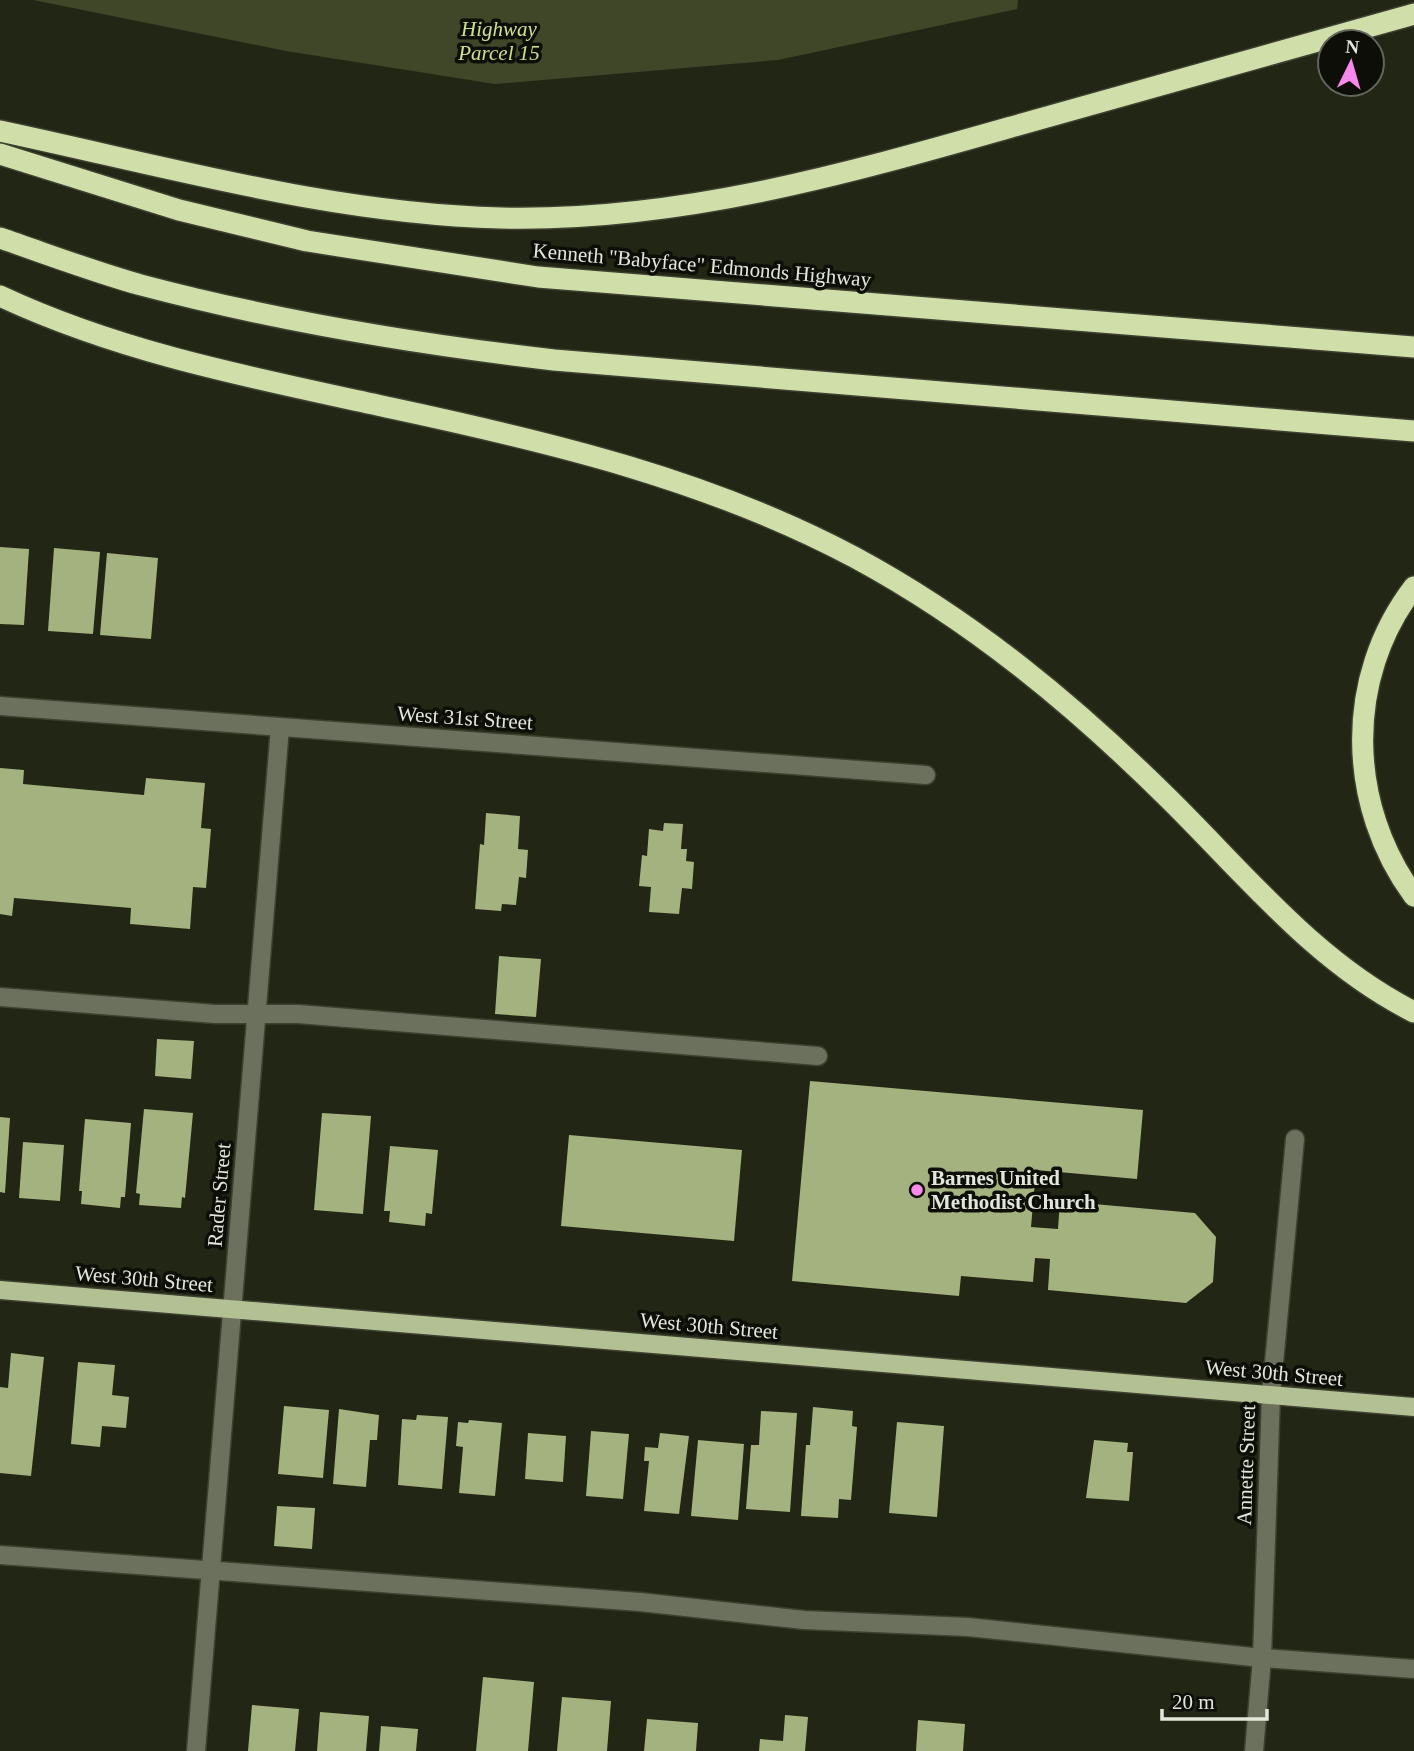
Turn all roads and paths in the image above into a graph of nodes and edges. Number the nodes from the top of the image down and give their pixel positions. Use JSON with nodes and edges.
{"nodes":[{"id":1,"x":1414,"y":14,"type":"edge"},
{"id":2,"x":0,"y":131,"type":"edge"},
{"id":3,"x":0,"y":154,"type":"edge"},
{"id":4,"x":0,"y":238,"type":"edge"},
{"id":5,"x":0,"y":296,"type":"edge"},
{"id":6,"x":1414,"y":346,"type":"edge"},
{"id":7,"x":1414,"y":431,"type":"edge"},
{"id":8,"x":1414,"y":587,"type":"edge"},
{"id":9,"x":0,"y":706,"type":"edge"},
{"id":10,"x":280,"y":727,"type":"junction"},
{"id":11,"x":926,"y":775,"type":"dead end"},
{"id":12,"x":1414,"y":897,"type":"edge"},
{"id":13,"x":0,"y":997,"type":"edge"},
{"id":14,"x":1414,"y":1012,"type":"edge"},
{"id":15,"x":257,"y":1013,"type":"junction"},
{"id":16,"x":818,"y":1056,"type":"dead end"},
{"id":17,"x":1295,"y":1139,"type":"dead end"},
{"id":18,"x":0,"y":1290,"type":"edge"},
{"id":19,"x":232,"y":1309,"type":"junction"},
{"id":20,"x":1271,"y":1395,"type":"junction"},
{"id":21,"x":1414,"y":1407,"type":"edge"},
{"id":22,"x":0,"y":1555,"type":"edge"},
{"id":23,"x":211,"y":1569,"type":"junction"},
{"id":24,"x":1262,"y":1658,"type":"junction"},
{"id":25,"x":1414,"y":1669,"type":"edge"},
{"id":26,"x":196,"y":1751,"type":"edge"},
{"id":27,"x":1254,"y":1751,"type":"edge"}],
"edges":[{"from":1,"to":2,"type":"highway"},
{"from":3,"to":6,"type":"highway","name":"Kenneth \"Babyface\" Edmonds Highway"},
{"from":4,"to":7,"type":"highway"},
{"from":5,"to":14,"type":"highway"},
{"from":8,"to":12,"type":"highway"},
{"from":9,"to":10,"type":"street","name":"West 31st Street"},
{"from":10,"to":11,"type":"street","name":"West 31st Street"},
{"from":10,"to":15,"type":"street","name":"Rader Street"},
{"from":13,"to":15,"type":"street"},
{"from":15,"to":16,"type":"street"},
{"from":15,"to":19,"type":"street","name":"Rader Street"},
{"from":17,"to":20,"type":"street","name":"Annette Street"},
{"from":18,"to":19,"type":"main road","name":"West 30th Street"},
{"from":19,"to":20,"type":"main road","name":"West 30th Street"},
{"from":19,"to":23,"type":"street","name":"Rader Street"},
{"from":20,"to":21,"type":"main road","name":"West 30th Street"},
{"from":20,"to":24,"type":"street","name":"Annette Street"},
{"from":22,"to":23,"type":"street"},
{"from":23,"to":24,"type":"street"},
{"from":23,"to":26,"type":"street","name":"Rader Street"},
{"from":24,"to":25,"type":"street"},
{"from":24,"to":27,"type":"street","name":"Annette Street"}]}
